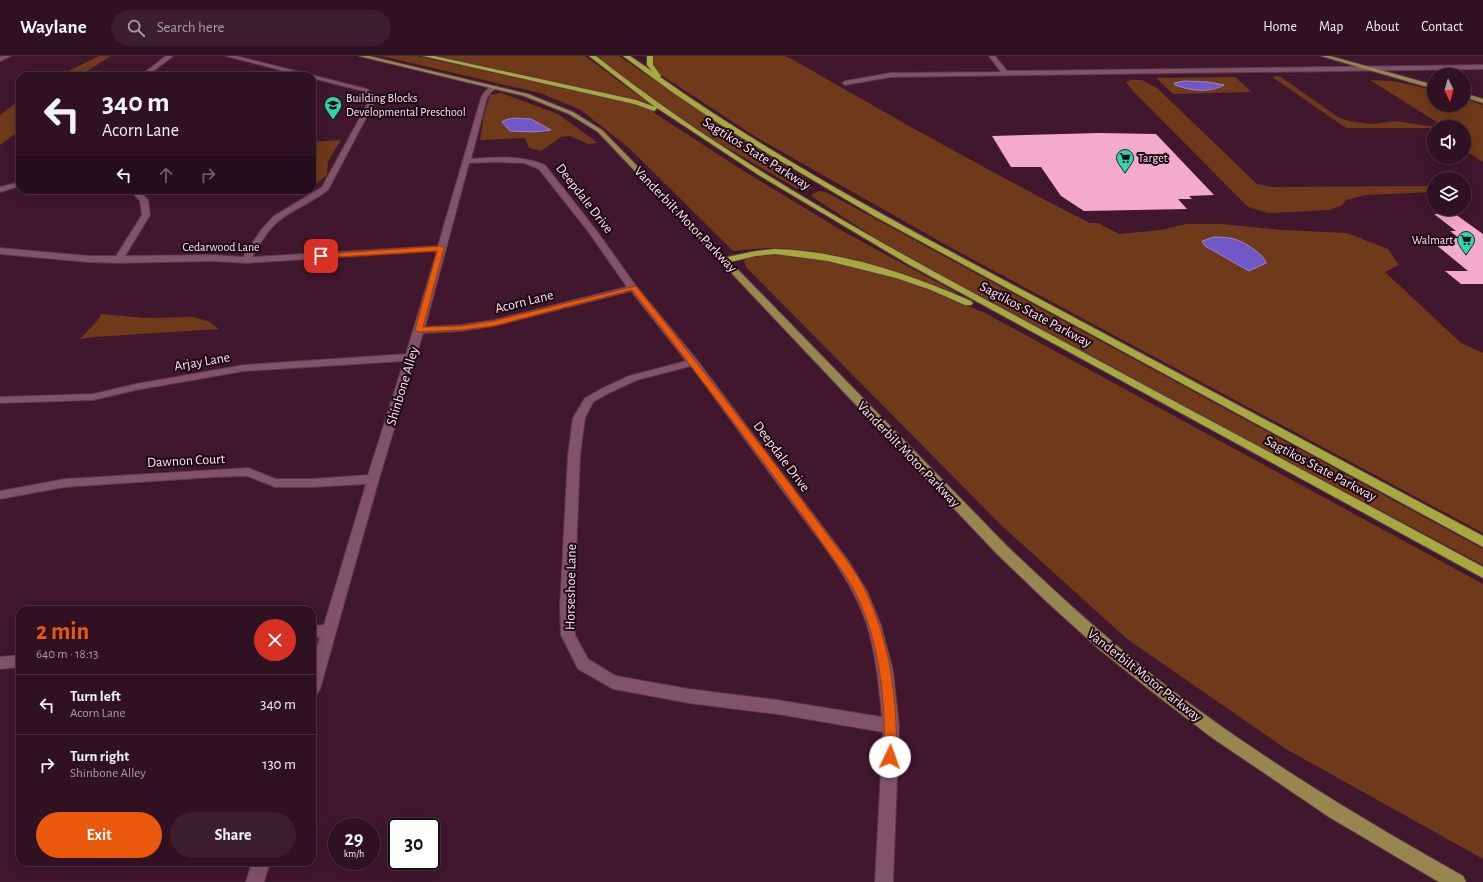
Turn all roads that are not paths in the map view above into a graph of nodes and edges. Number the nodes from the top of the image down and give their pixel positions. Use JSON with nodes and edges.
{"nodes":[{"id":1,"x":8,"y":56,"type":"edge"},
{"id":2,"x":170,"y":56,"type":"edge"},
{"id":3,"x":229,"y":56,"type":"edge"},
{"id":4,"x":362,"y":56,"type":"edge"},
{"id":5,"x":426,"y":56,"type":"edge"},
{"id":6,"x":592,"y":56,"type":"edge"},
{"id":7,"x":626,"y":56,"type":"edge"},
{"id":8,"x":650,"y":56,"type":"edge"},
{"id":9,"x":992,"y":56,"type":"edge"},
{"id":10,"x":1324,"y":56,"type":"edge"},
{"id":11,"x":0,"y":59,"type":"edge"},
{"id":12,"x":1483,"y":67,"type":"edge"},
{"id":13,"x":1370,"y":68,"type":"junction"},
{"id":14,"x":148,"y":72,"type":"edge"},
{"id":15,"x":295,"y":72,"type":"edge"},
{"id":16,"x":1005,"y":73,"type":"junction"},
{"id":17,"x":316,"y":77,"type":"edge"},
{"id":18,"x":846,"y":83,"type":"dead end"},
{"id":19,"x":666,"y":84,"type":"junction"},
{"id":20,"x":1427,"y":85,"type":"edge"},
{"id":21,"x":495,"y":87,"type":"junction"},
{"id":22,"x":1471,"y":97,"type":"edge"},
{"id":23,"x":1483,"y":101,"type":"edge"},
{"id":24,"x":713,"y":143,"type":"junction"},
{"id":25,"x":467,"y":161,"type":"junction"},
{"id":26,"x":16,"y":185,"type":"edge"},
{"id":27,"x":0,"y":190,"type":"edge"},
{"id":28,"x":138,"y":194,"type":"edge"},
{"id":29,"x":441,"y":248,"type":"junction"},
{"id":30,"x":0,"y":251,"type":"edge"},
{"id":31,"x":118,"y":260,"type":"junction"},
{"id":32,"x":246,"y":260,"type":"junction"},
{"id":33,"x":725,"y":260,"type":"junction"},
{"id":34,"x":633,"y":288,"type":"junction"},
{"id":35,"x":419,"y":330,"type":"junction"},
{"id":36,"x":411,"y":357,"type":"junction"},
{"id":37,"x":693,"y":362,"type":"junction"},
{"id":38,"x":1122,"y":378,"type":"junction"},
{"id":39,"x":0,"y":400,"type":"edge"},
{"id":40,"x":373,"y":480,"type":"junction"},
{"id":41,"x":0,"y":495,"type":"edge"},
{"id":42,"x":1483,"y":542,"type":"edge"},
{"id":43,"x":1483,"y":573,"type":"edge"},
{"id":44,"x":329,"y":630,"type":"junction"},
{"id":45,"x":316,"y":632,"type":"edge"},
{"id":46,"x":16,"y":661,"type":"edge"},
{"id":47,"x":0,"y":663,"type":"edge"},
{"id":48,"x":316,"y":675,"type":"edge"},
{"id":49,"x":891,"y":726,"type":"junction"},
{"id":50,"x":260,"y":866,"type":"edge"},
{"id":51,"x":255,"y":882,"type":"edge"},
{"id":52,"x":884,"y":882,"type":"edge"},
{"id":53,"x":1457,"y":882,"type":"edge"}],
"edges":[{"from":1,"to":11,"type":"street"},
{"from":2,"to":14,"type":"street"},
{"from":3,"to":15,"type":"street"},
{"from":4,"to":21,"type":"main road","name":"Vanderbilt Motor Parkway"},
{"from":5,"to":24,"type":"highway"},
{"from":6,"to":24,"type":"highway","name":"Sagtikos State Parkway"},
{"from":7,"to":19,"type":"highway","name":"Sagtikos State Parkway"},
{"from":8,"to":19,"type":"highway"},
{"from":9,"to":16,"type":"street"},
{"from":10,"to":13,"type":"main road"},
{"from":12,"to":13,"type":"street"},
{"from":13,"to":16,"type":"street"},
{"from":13,"to":20,"type":"main road"},
{"from":16,"to":18,"type":"street"},
{"from":17,"to":32,"type":"street"},
{"from":19,"to":42,"type":"highway","name":"Sagtikos State Parkway"},
{"from":21,"to":25,"type":"street","name":"Shinbone Alley"},
{"from":21,"to":33,"type":"main road","name":"Vanderbilt Motor Parkway"},
{"from":22,"to":23,"type":"main road"},
{"from":24,"to":38,"type":"highway","name":"Sagtikos State Parkway"},
{"from":25,"to":29,"type":"street","name":"Shinbone Alley"},
{"from":25,"to":34,"type":"street","name":"Deepdale Drive"},
{"from":26,"to":27,"type":"street"},
{"from":28,"to":31,"type":"street"},
{"from":29,"to":32,"type":"street","name":"Cedarwood Lane"},
{"from":29,"to":35,"type":"street","name":"Shinbone Alley"},
{"from":30,"to":31,"type":"street","name":"Cedarwood Lane"},
{"from":31,"to":32,"type":"street","name":"Cedarwood Lane"},
{"from":33,"to":38,"type":"highway"},
{"from":33,"to":53,"type":"main road","name":"Vanderbilt Motor Parkway"},
{"from":34,"to":35,"type":"street","name":"Acorn Lane"},
{"from":34,"to":37,"type":"street","name":"Deepdale Drive"},
{"from":35,"to":36,"type":"street","name":"Shinbone Alley"},
{"from":36,"to":39,"type":"street","name":"Arjay Lane"},
{"from":36,"to":40,"type":"street","name":"Shinbone Alley"},
{"from":37,"to":49,"type":"street","name":"Deepdale Drive"},
{"from":37,"to":49,"type":"street","name":"Horseshoe Lane"},
{"from":38,"to":43,"type":"highway","name":"Sagtikos State Parkway"},
{"from":40,"to":41,"type":"street","name":"Dawnon Court"},
{"from":40,"to":44,"type":"street","name":"Shinbone Alley"},
{"from":44,"to":45,"type":"street"},
{"from":44,"to":48,"type":"street","name":"Shinbone Alley"},
{"from":46,"to":47,"type":"street"},
{"from":49,"to":52,"type":"street","name":"Deepdale Drive"},
{"from":50,"to":51,"type":"street"}]}
